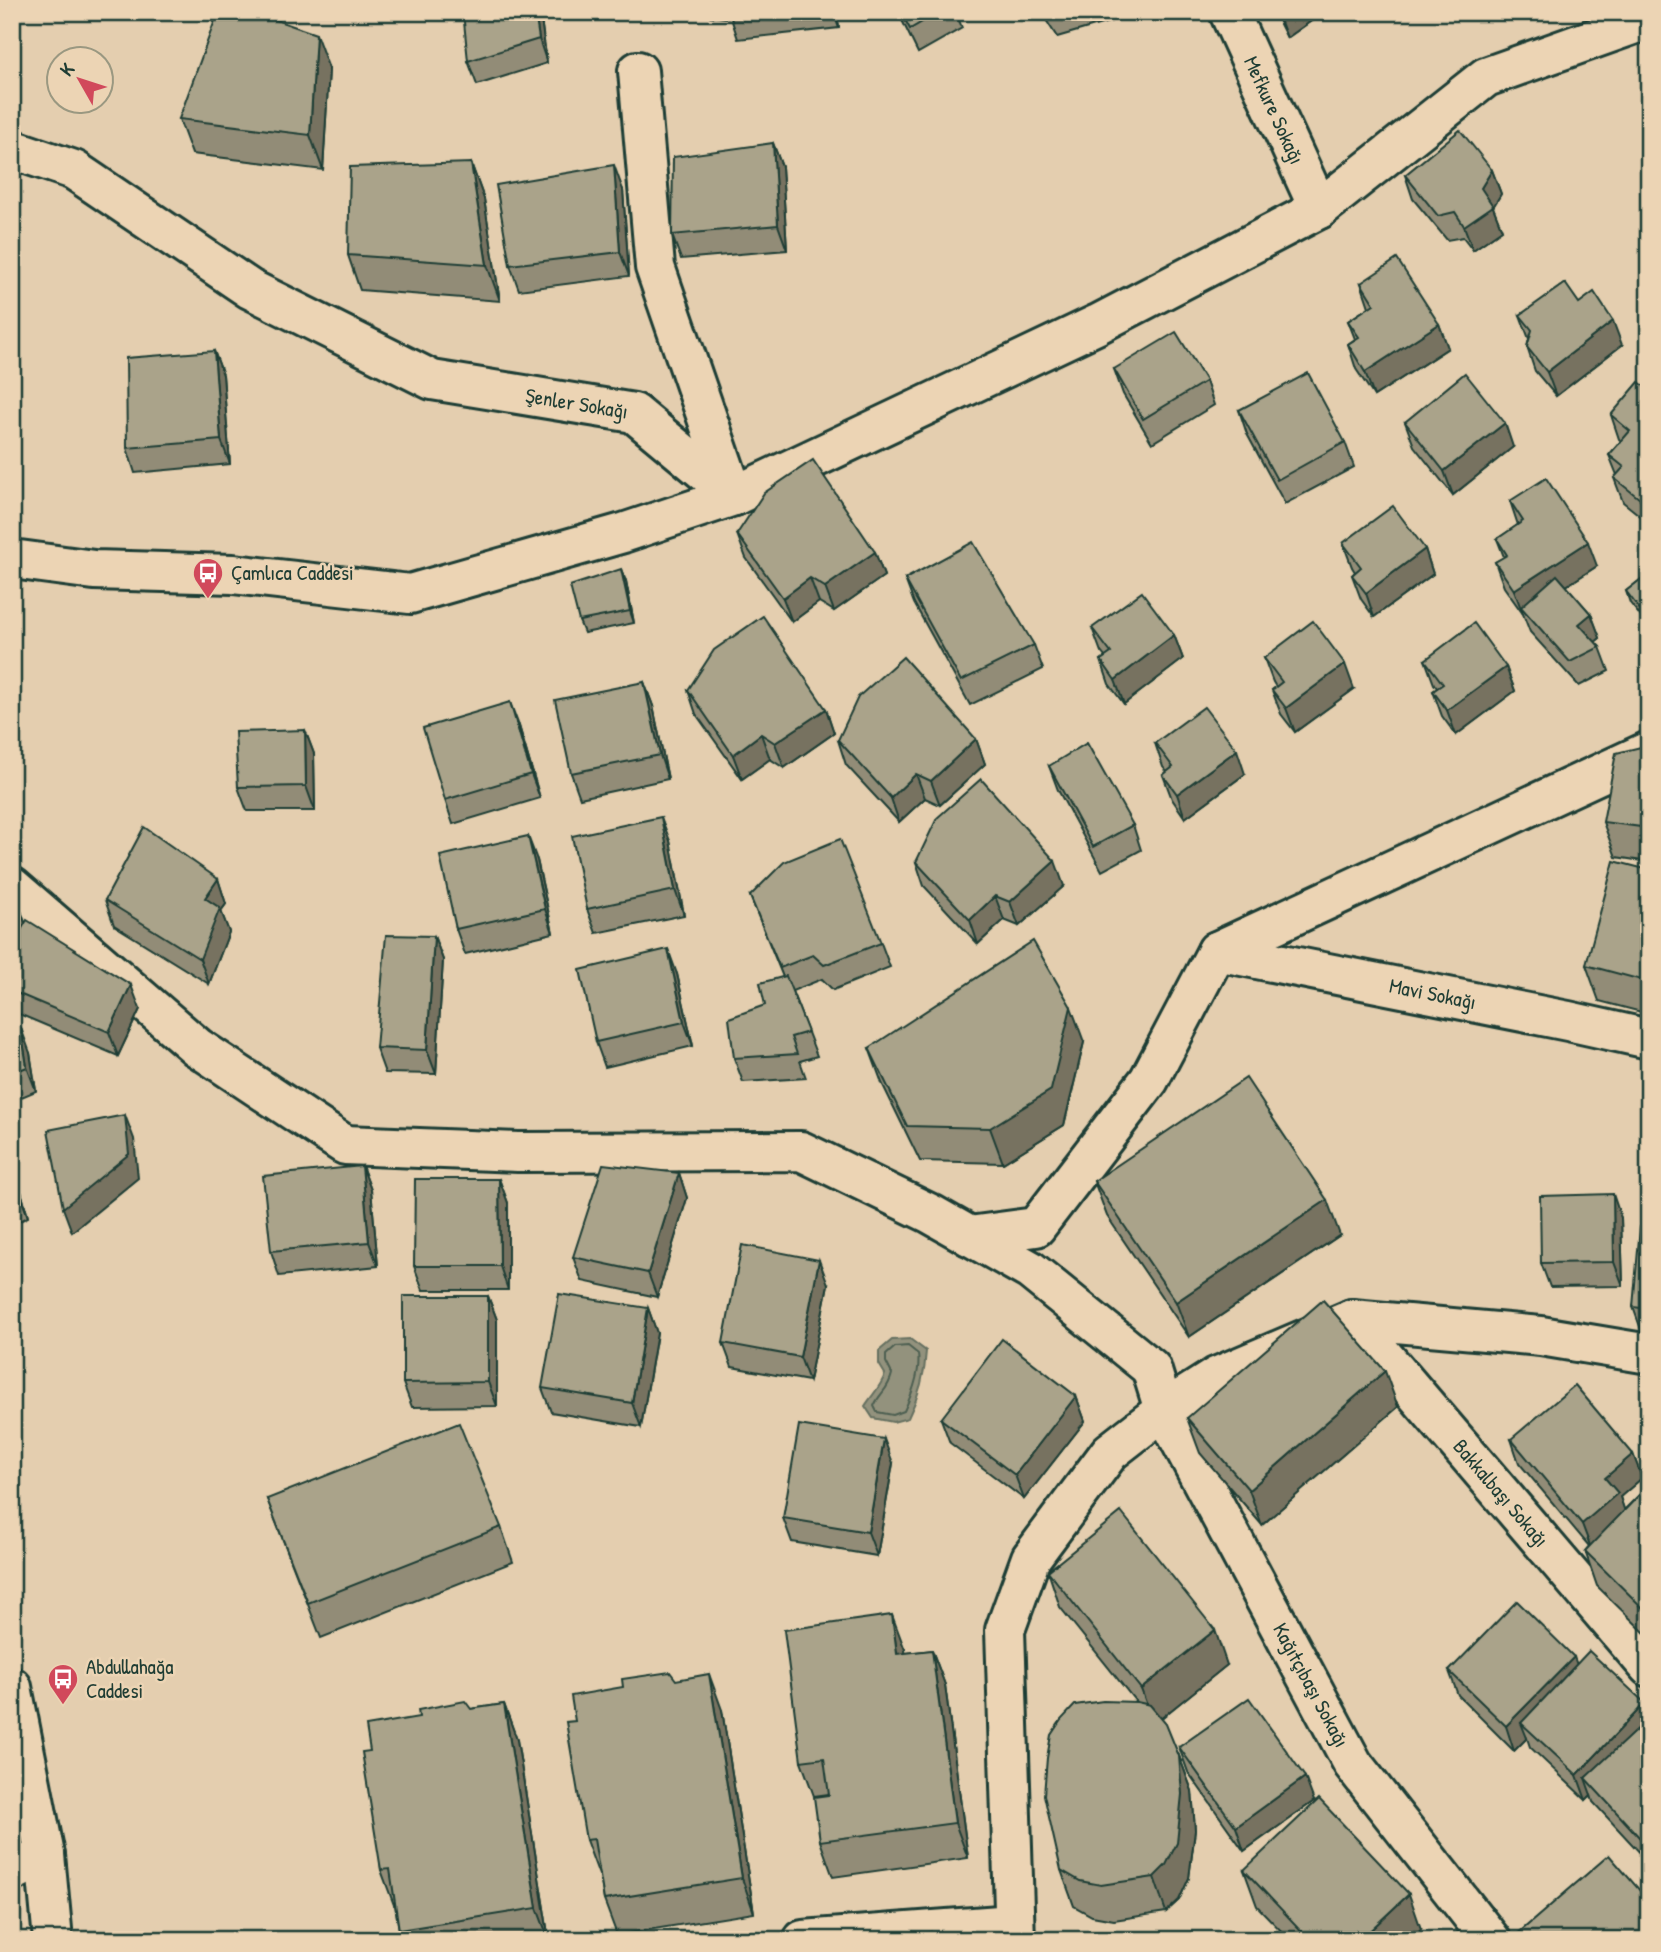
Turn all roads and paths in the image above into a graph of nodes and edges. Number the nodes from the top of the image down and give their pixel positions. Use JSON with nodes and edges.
{"nodes":[{"id":1,"x":1229,"y":12,"type":"edge"},
{"id":2,"x":1649,"y":19,"type":"edge"},
{"id":3,"x":638,"y":71,"type":"dead end"},
{"id":4,"x":12,"y":149,"type":"edge"},
{"id":5,"x":1319,"y":209,"type":"junction"},
{"id":6,"x":734,"y":496,"type":"junction"},
{"id":7,"x":12,"y":559,"type":"edge"},
{"id":8,"x":1649,"y":751,"type":"edge"},
{"id":9,"x":12,"y":887,"type":"edge"},
{"id":10,"x":1217,"y":951,"type":"junction"},
{"id":11,"x":1649,"y":1040,"type":"edge"},
{"id":12,"x":969,"y":1236,"type":"junction"},
{"id":13,"x":1352,"y":1319,"type":"junction"},
{"id":14,"x":1649,"y":1354,"type":"edge"},
{"id":15,"x":1164,"y":1410,"type":"junction"},
{"id":16,"x":1649,"y":1667,"type":"edge"},
{"id":17,"x":12,"y":1687,"type":"edge"},
{"id":18,"x":29,"y":1864,"type":"edge"},
{"id":19,"x":1014,"y":1932,"type":"edge"},
{"id":20,"x":53,"y":1940,"type":"edge"},
{"id":21,"x":803,"y":1940,"type":"edge"},
{"id":22,"x":1491,"y":1940,"type":"edge"}],
"edges":[{"from":1,"to":5,"type":"street","name":"Mefkure Sokağı"},
{"from":2,"to":5,"type":"street"},
{"from":3,"to":6,"type":"street"},
{"from":4,"to":6,"type":"street","name":"Şenler Sokağı"},
{"from":5,"to":6,"type":"street"},
{"from":6,"to":7,"type":"street"},
{"from":8,"to":10,"type":"street"},
{"from":9,"to":12,"type":"street","name":"Kağıtçıbaşı Sokağı"},
{"from":10,"to":11,"type":"street","name":"Mavi Sokağı"},
{"from":10,"to":12,"type":"street"},
{"from":12,"to":15,"type":"street","name":"Kağıtçıbaşı Sokağı"},
{"from":13,"to":14,"type":"street"},
{"from":13,"to":15,"type":"street"},
{"from":13,"to":16,"type":"street","name":"Bakkalbaşı Sokağı"},
{"from":15,"to":19,"type":"street"},
{"from":15,"to":22,"type":"street","name":"Kağıtçıbaşı Sokağı"},
{"from":17,"to":18,"type":"street"},
{"from":18,"to":20,"type":"street"},
{"from":19,"to":21,"type":"street"}]}
